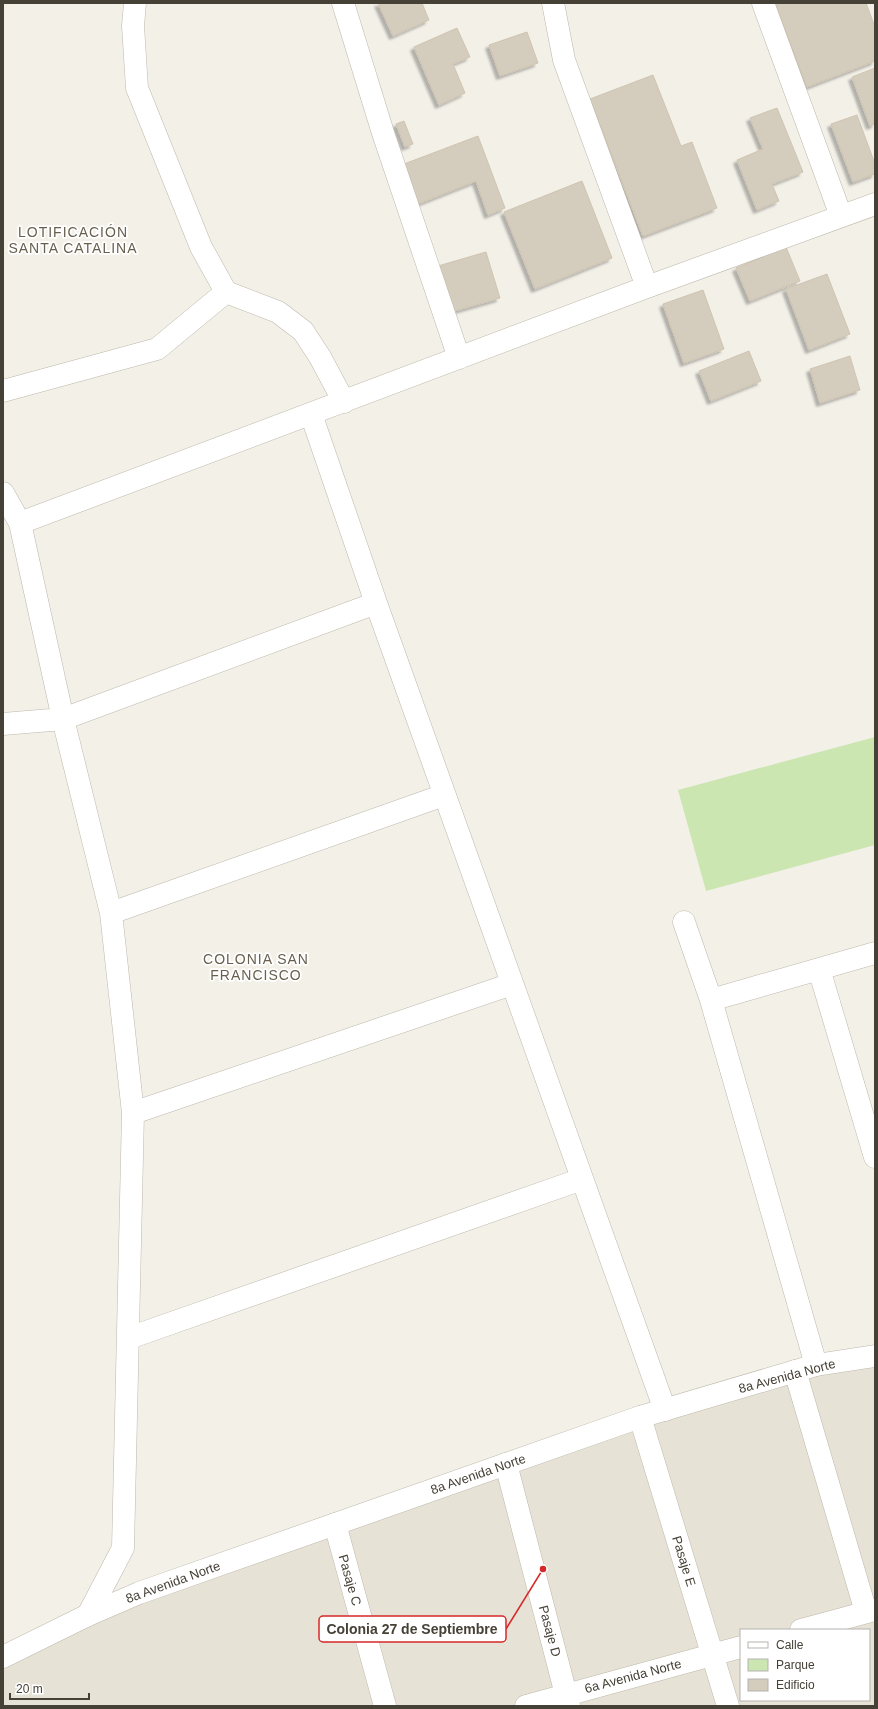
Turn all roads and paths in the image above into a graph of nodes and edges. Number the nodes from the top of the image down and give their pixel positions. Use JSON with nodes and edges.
{"nodes":[{"id":1,"x":135,"y":3,"type":"edge"},
{"id":2,"x":343,"y":3,"type":"edge"},
{"id":3,"x":553,"y":3,"type":"edge"},
{"id":4,"x":763,"y":3,"type":"edge"},
{"id":5,"x":875,"y":204,"type":"edge"},
{"id":6,"x":841,"y":216,"type":"junction"},
{"id":7,"x":648,"y":287,"type":"junction"},
{"id":8,"x":226,"y":292,"type":"junction"},
{"id":9,"x":459,"y":358,"type":"junction"},
{"id":10,"x":3,"y":391,"type":"edge"},
{"id":11,"x":344,"y":402,"type":"junction"},
{"id":12,"x":311,"y":414,"type":"junction"},
{"id":13,"x":3,"y":493,"type":"edge"},
{"id":14,"x":20,"y":523,"type":"junction"},
{"id":15,"x":376,"y":603,"type":"junction"},
{"id":16,"x":63,"y":719,"type":"junction"},
{"id":17,"x":3,"y":724,"type":"edge"},
{"id":18,"x":444,"y":795,"type":"junction"},
{"id":19,"x":111,"y":913,"type":"junction"},
{"id":20,"x":684,"y":922,"type":"dead end"},
{"id":21,"x":875,"y":953,"type":"edge"},
{"id":22,"x":819,"y":969,"type":"junction"},
{"id":23,"x":512,"y":984,"type":"junction"},
{"id":24,"x":711,"y":1000,"type":"junction"},
{"id":25,"x":133,"y":1113,"type":"junction"},
{"id":26,"x":875,"y":1157,"type":"edge"},
{"id":27,"x":582,"y":1179,"type":"junction"},
{"id":28,"x":129,"y":1338,"type":"junction"},
{"id":29,"x":875,"y":1356,"type":"edge"},
{"id":30,"x":816,"y":1365,"type":"junction"},
{"id":31,"x":795,"y":1371,"type":"junction"},
{"id":32,"x":665,"y":1410,"type":"junction"},
{"id":33,"x":640,"y":1417,"type":"junction"},
{"id":34,"x":506,"y":1464,"type":"junction"},
{"id":35,"x":335,"y":1524,"type":"junction"},
{"id":36,"x":871,"y":1611,"type":"edge"},
{"id":37,"x":88,"y":1615,"type":"junction"},
{"id":38,"x":805,"y":1629,"type":"edge"},
{"id":39,"x":740,"y":1647,"type":"edge"},
{"id":40,"x":712,"y":1655,"type":"junction"},
{"id":41,"x":3,"y":1657,"type":"edge"},
{"id":42,"x":568,"y":1700,"type":"edge"},
{"id":43,"x":385,"y":1706,"type":"edge"},
{"id":44,"x":526,"y":1706,"type":"edge"},
{"id":45,"x":728,"y":1706,"type":"edge"}],
"edges":[{"from":1,"to":8,"type":"street"},
{"from":2,"to":9,"type":"street"},
{"from":3,"to":7,"type":"street"},
{"from":4,"to":6,"type":"street"},
{"from":5,"to":6,"type":"street"},
{"from":6,"to":7,"type":"street"},
{"from":7,"to":9,"type":"street"},
{"from":8,"to":10,"type":"street"},
{"from":8,"to":11,"type":"street"},
{"from":9,"to":11,"type":"street"},
{"from":11,"to":12,"type":"street"},
{"from":12,"to":14,"type":"street"},
{"from":12,"to":15,"type":"street"},
{"from":13,"to":14,"type":"street"},
{"from":14,"to":16,"type":"street"},
{"from":15,"to":16,"type":"street"},
{"from":15,"to":18,"type":"street"},
{"from":16,"to":17,"type":"street"},
{"from":16,"to":19,"type":"street"},
{"from":18,"to":19,"type":"street"},
{"from":18,"to":23,"type":"street"},
{"from":19,"to":25,"type":"street"},
{"from":20,"to":24,"type":"street"},
{"from":21,"to":22,"type":"street"},
{"from":22,"to":24,"type":"street"},
{"from":22,"to":26,"type":"street"},
{"from":23,"to":25,"type":"street"},
{"from":23,"to":27,"type":"street"},
{"from":24,"to":30,"type":"street"},
{"from":25,"to":28,"type":"street"},
{"from":27,"to":28,"type":"street"},
{"from":27,"to":32,"type":"street"},
{"from":28,"to":37,"type":"street"},
{"from":29,"to":30,"type":"street","name":"8a Avenida Norte"},
{"from":30,"to":31,"type":"street","name":"8a Avenida Norte"},
{"from":31,"to":32,"type":"street","name":"8a Avenida Norte"},
{"from":31,"to":36,"type":"street"},
{"from":32,"to":33,"type":"street","name":"8a Avenida Norte"},
{"from":33,"to":34,"type":"street","name":"8a Avenida Norte"},
{"from":33,"to":40,"type":"street","name":"Pasaje E"},
{"from":34,"to":35,"type":"street","name":"8a Avenida Norte"},
{"from":34,"to":42,"type":"street","name":"Pasaje D"},
{"from":35,"to":37,"type":"street","name":"8a Avenida Norte"},
{"from":35,"to":43,"type":"street","name":"Pasaje C"},
{"from":36,"to":38,"type":"street"},
{"from":37,"to":41,"type":"street","name":"8a Avenida Norte"},
{"from":39,"to":40,"type":"street","name":"6a Avenida Norte"},
{"from":40,"to":42,"type":"street","name":"6a Avenida Norte"},
{"from":40,"to":45,"type":"street","name":"Pasaje E"},
{"from":42,"to":44,"type":"street","name":"6a Avenida Norte"}]}
